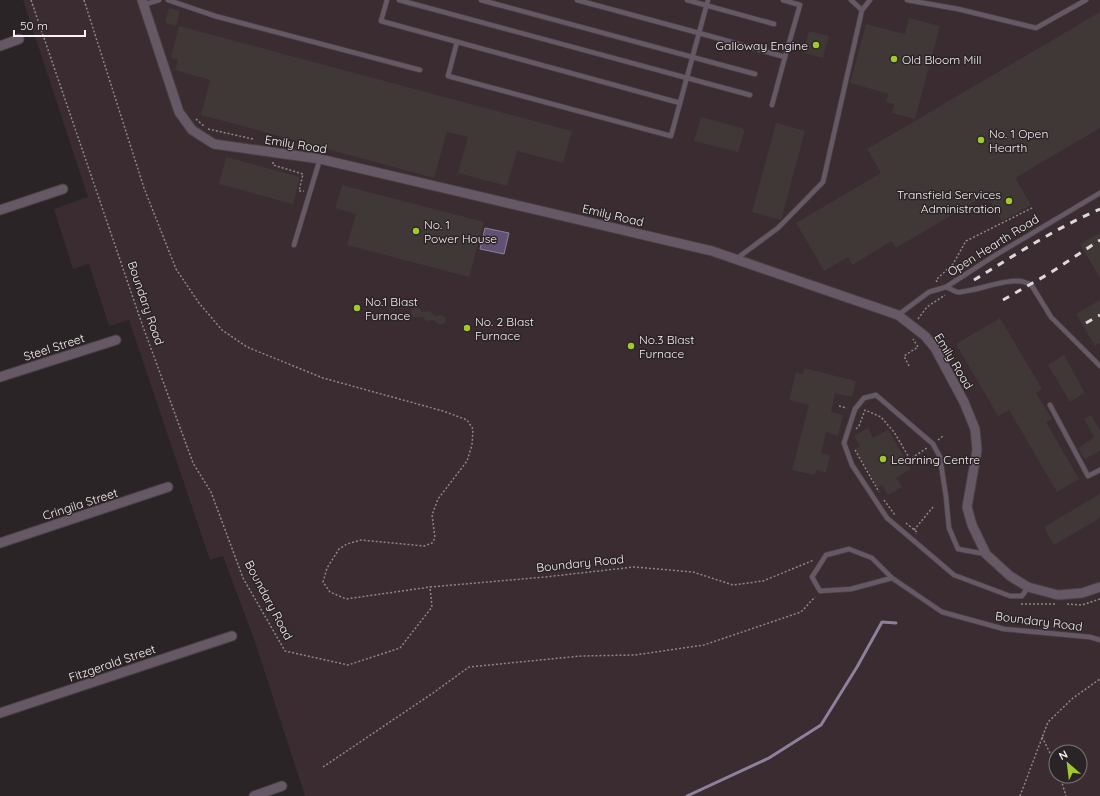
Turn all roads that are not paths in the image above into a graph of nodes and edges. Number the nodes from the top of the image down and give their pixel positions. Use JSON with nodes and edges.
{"nodes":[{"id":1,"x":159,"y":0,"type":"edge"},
{"id":2,"x":168,"y":0,"type":"edge"},
{"id":3,"x":386,"y":0,"type":"edge"},
{"id":4,"x":399,"y":0,"type":"edge"},
{"id":5,"x":481,"y":0,"type":"edge"},
{"id":6,"x":577,"y":0,"type":"edge"},
{"id":7,"x":687,"y":0,"type":"edge"},
{"id":8,"x":708,"y":0,"type":"edge"},
{"id":9,"x":783,"y":0,"type":"edge"},
{"id":10,"x":851,"y":0,"type":"edge"},
{"id":11,"x":870,"y":0,"type":"edge"},
{"id":12,"x":907,"y":0,"type":"edge"},
{"id":13,"x":1086,"y":0,"type":"edge"},
{"id":14,"x":142,"y":2,"type":"edge"},
{"id":15,"x":800,"y":2,"type":"edge"},
{"id":16,"x":707,"y":6,"type":"junction"},
{"id":17,"x":862,"y":10,"type":"junction"},
{"id":18,"x":774,"y":24,"type":"dead end"},
{"id":19,"x":699,"y":33,"type":"junction"},
{"id":20,"x":19,"y":40,"type":"dead end"},
{"id":21,"x":457,"y":42,"type":"junction"},
{"id":22,"x":0,"y":46,"type":"edge"},
{"id":23,"x":785,"y":57,"type":"junction"},
{"id":24,"x":692,"y":58,"type":"junction"},
{"id":25,"x":420,"y":70,"type":"dead end"},
{"id":26,"x":754,"y":74,"type":"dead end"},
{"id":27,"x":687,"y":78,"type":"junction"},
{"id":28,"x":750,"y":95,"type":"dead end"},
{"id":29,"x":680,"y":103,"type":"junction"},
{"id":30,"x":772,"y":105,"type":"dead end"},
{"id":31,"x":320,"y":159,"type":"junction"},
{"id":32,"x":63,"y":189,"type":"dead end"},
{"id":33,"x":1100,"y":193,"type":"edge"},
{"id":34,"x":0,"y":210,"type":"edge"},
{"id":35,"x":294,"y":245,"type":"dead end"},
{"id":36,"x":736,"y":259,"type":"junction"},
{"id":37,"x":943,"y":288,"type":"junction"},
{"id":38,"x":898,"y":315,"type":"junction"},
{"id":39,"x":116,"y":340,"type":"dead end"},
{"id":40,"x":1100,"y":366,"type":"edge"},
{"id":41,"x":0,"y":377,"type":"edge"},
{"id":42,"x":1050,"y":405,"type":"dead end"},
{"id":43,"x":1100,"y":470,"type":"edge"},
{"id":44,"x":168,"y":487,"type":"dead end"},
{"id":45,"x":0,"y":543,"type":"edge"},
{"id":46,"x":986,"y":554,"type":"junction"},
{"id":47,"x":892,"y":578,"type":"junction"},
{"id":48,"x":1028,"y":587,"type":"junction"},
{"id":49,"x":1100,"y":587,"type":"edge"},
{"id":50,"x":232,"y":636,"type":"dead end"},
{"id":51,"x":1100,"y":640,"type":"edge"},
{"id":52,"x":0,"y":713,"type":"edge"},
{"id":53,"x":282,"y":786,"type":"dead end"},
{"id":54,"x":254,"y":796,"type":"edge"}],
"edges":[{"from":1,"to":14,"type":"lane"},
{"from":2,"to":25,"type":"lane"},
{"from":3,"to":21,"type":"lane"},
{"from":4,"to":27,"type":"lane"},
{"from":5,"to":24,"type":"lane"},
{"from":6,"to":19,"type":"lane"},
{"from":7,"to":16,"type":"lane"},
{"from":8,"to":16,"type":"lane"},
{"from":9,"to":15,"type":"lane"},
{"from":10,"to":17,"type":"lane"},
{"from":11,"to":17,"type":"lane"},
{"from":12,"to":13,"type":"lane"},
{"from":14,"to":31,"type":"street","name":"Emily Road"},
{"from":15,"to":23,"type":"lane"},
{"from":16,"to":18,"type":"lane"},
{"from":16,"to":19,"type":"lane"},
{"from":17,"to":36,"type":"lane"},
{"from":19,"to":23,"type":"lane"},
{"from":19,"to":24,"type":"lane"},
{"from":20,"to":22,"type":"street"},
{"from":21,"to":29,"type":"lane"},
{"from":21,"to":29,"type":"lane"},
{"from":23,"to":30,"type":"lane"},
{"from":24,"to":26,"type":"lane"},
{"from":24,"to":27,"type":"lane"},
{"from":27,"to":28,"type":"lane"},
{"from":27,"to":29,"type":"lane"},
{"from":31,"to":35,"type":"lane"},
{"from":31,"to":36,"type":"street","name":"Emily Road"},
{"from":32,"to":34,"type":"street"},
{"from":33,"to":37,"type":"lane","name":"Open Hearth Road"},
{"from":36,"to":38,"type":"street","name":"Emily Road"},
{"from":37,"to":38,"type":"lane","name":"Open Hearth Road"},
{"from":37,"to":40,"type":"lane"},
{"from":38,"to":46,"type":"street","name":"Emily Road"},
{"from":39,"to":41,"type":"street","name":"Steel Street"},
{"from":42,"to":43,"type":"lane"},
{"from":44,"to":45,"type":"street","name":"Cringila Street"},
{"from":46,"to":48,"type":"street"},
{"from":46,"to":48,"type":"lane"},
{"from":47,"to":47,"type":"lane","name":"Boundary Road"},
{"from":47,"to":51,"type":"lane","name":"Boundary Road"},
{"from":48,"to":49,"type":"street"},
{"from":50,"to":52,"type":"street","name":"Fitzgerald Street"},
{"from":53,"to":54,"type":"street"}]}
